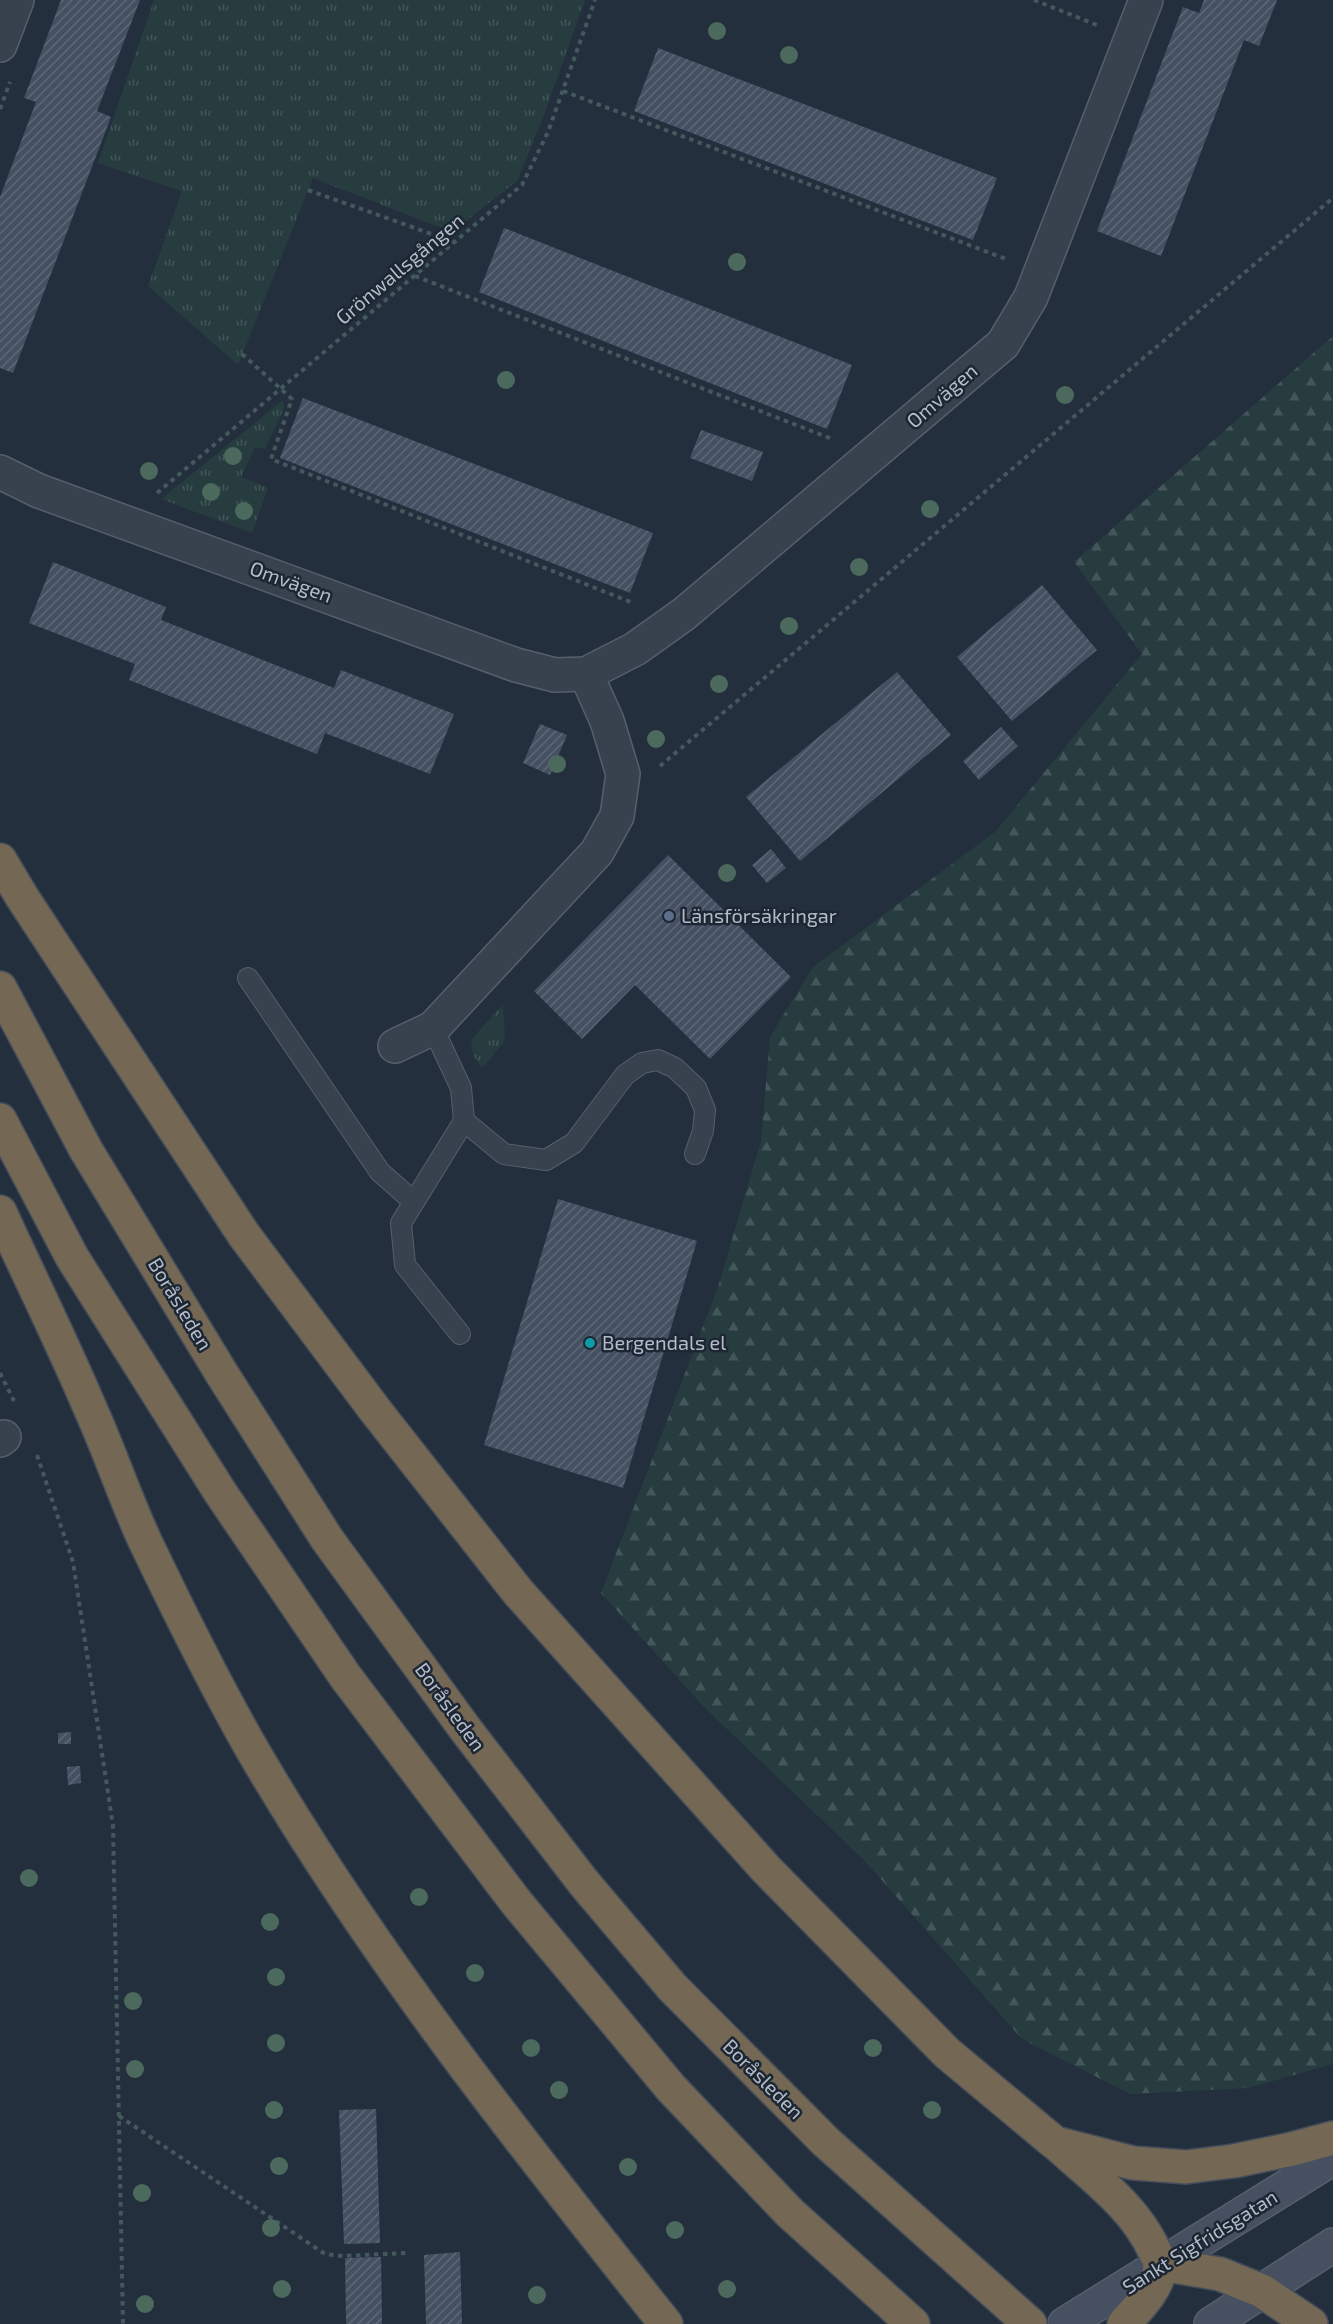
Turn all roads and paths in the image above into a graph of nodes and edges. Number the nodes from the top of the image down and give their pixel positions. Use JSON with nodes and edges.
{"nodes":[{"id":1,"x":17,"y":0,"type":"edge"},
{"id":2,"x":595,"y":0,"type":"edge"},
{"id":3,"x":1034,"y":0,"type":"edge"},
{"id":4,"x":1146,"y":0,"type":"edge"},
{"id":5,"x":1100,"y":26,"type":"dead end"},
{"id":6,"x":0,"y":45,"type":"edge"},
{"id":7,"x":562,"y":91,"type":"junction"},
{"id":8,"x":308,"y":190,"type":"dead end"},
{"id":9,"x":1333,"y":198,"type":"edge"},
{"id":10,"x":455,"y":242,"type":"junction"},
{"id":11,"x":1012,"y":261,"type":"dead end"},
{"id":12,"x":414,"y":276,"type":"junction"},
{"id":13,"x":242,"y":354,"type":"dead end"},
{"id":14,"x":281,"y":388,"type":"junction"},
{"id":15,"x":833,"y":440,"type":"dead end"},
{"id":16,"x":0,"y":472,"type":"edge"},
{"id":17,"x":153,"y":496,"type":"dead end"},
{"id":18,"x":634,"y":603,"type":"dead end"},
{"id":19,"x":586,"y":674,"type":"junction"},
{"id":20,"x":623,"y":774,"type":"junction"},
{"id":21,"x":0,"y":860,"type":"edge"},
{"id":22,"x":248,"y":978,"type":"dead end"},
{"id":23,"x":0,"y":988,"type":"edge"},
{"id":24,"x":433,"y":1028,"type":"junction"},
{"id":25,"x":395,"y":1046,"type":"dead end"},
{"id":26,"x":0,"y":1120,"type":"edge"},
{"id":27,"x":464,"y":1121,"type":"junction"},
{"id":28,"x":695,"y":1154,"type":"dead end"},
{"id":29,"x":414,"y":1202,"type":"junction"},
{"id":30,"x":0,"y":1212,"type":"edge"},
{"id":31,"x":460,"y":1334,"type":"dead end"},
{"id":32,"x":0,"y":1373,"type":"edge"},
{"id":33,"x":15,"y":1404,"type":"dead end"},
{"id":34,"x":12,"y":1441,"type":"edge"},
{"id":35,"x":118,"y":2116,"type":"junction"},
{"id":36,"x":1333,"y":2138,"type":"edge"},
{"id":37,"x":1055,"y":2143,"type":"junction"},
{"id":38,"x":1333,"y":2158,"type":"edge"},
{"id":39,"x":1333,"y":2246,"type":"edge"},
{"id":40,"x":408,"y":2253,"type":"dead end"},
{"id":41,"x":1161,"y":2264,"type":"junction"},
{"id":42,"x":1262,"y":2291,"type":"junction"},
{"id":43,"x":1129,"y":2307,"type":"edge"},
{"id":44,"x":123,"y":2324,"type":"edge"},
{"id":45,"x":666,"y":2324,"type":"edge"},
{"id":46,"x":913,"y":2324,"type":"edge"},
{"id":47,"x":1030,"y":2324,"type":"edge"},
{"id":48,"x":1065,"y":2324,"type":"edge"},
{"id":49,"x":1211,"y":2324,"type":"edge"},
{"id":50,"x":1311,"y":2324,"type":"edge"}],
"edges":[{"from":1,"to":6,"type":"street"},
{"from":2,"to":7,"type":"path","name":"Grönwallsgången"},
{"from":3,"to":5,"type":"path"},
{"from":4,"to":19,"type":"street","name":"Omvägen"},
{"from":7,"to":10,"type":"path","name":"Grönwallsgången"},
{"from":7,"to":11,"type":"path"},
{"from":8,"to":10,"type":"path"},
{"from":9,"to":20,"type":"path"},
{"from":10,"to":12,"type":"path","name":"Grönwallsgången"},
{"from":12,"to":14,"type":"path","name":"Grönwallsgången"},
{"from":12,"to":15,"type":"path"},
{"from":13,"to":14,"type":"path"},
{"from":14,"to":17,"type":"path","name":"Grönwallsgången"},
{"from":14,"to":18,"type":"path"},
{"from":16,"to":19,"type":"street","name":"Omvägen"},
{"from":19,"to":20,"type":"street"},
{"from":20,"to":24,"type":"street"},
{"from":21,"to":37,"type":"highway"},
{"from":22,"to":29,"type":"lane"},
{"from":23,"to":47,"type":"highway","name":"Boråsleden"},
{"from":24,"to":25,"type":"street"},
{"from":24,"to":27,"type":"lane"},
{"from":26,"to":46,"type":"highway"},
{"from":27,"to":28,"type":"lane"},
{"from":27,"to":29,"type":"lane"},
{"from":29,"to":31,"type":"lane"},
{"from":30,"to":45,"type":"highway"},
{"from":32,"to":33,"type":"path"},
{"from":34,"to":35,"type":"path"},
{"from":35,"to":40,"type":"path"},
{"from":35,"to":44,"type":"path"},
{"from":36,"to":37,"type":"highway"},
{"from":37,"to":41,"type":"highway"},
{"from":38,"to":41,"type":"main road","name":"Sankt Sigfridsgatan"},
{"from":39,"to":42,"type":"main road"},
{"from":41,"to":42,"type":"highway"},
{"from":41,"to":43,"type":"highway"},
{"from":42,"to":49,"type":"main road"},
{"from":42,"to":50,"type":"highway"},
{"from":43,"to":48,"type":"main road","name":"Sankt Sigfridsgatan"}]}
